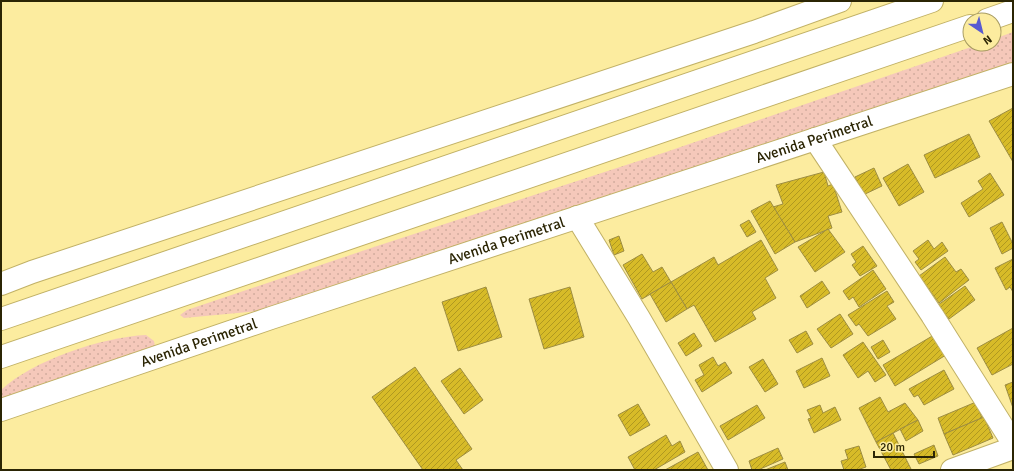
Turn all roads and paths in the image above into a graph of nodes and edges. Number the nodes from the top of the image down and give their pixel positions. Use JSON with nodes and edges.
{"nodes":[{"id":1,"x":840,"y":1,"type":"edge"},
{"id":2,"x":932,"y":1,"type":"edge"},
{"id":3,"x":1013,"y":11,"type":"edge"},
{"id":4,"x":1002,"y":15,"type":"edge"},
{"id":5,"x":962,"y":29,"type":"edge"},
{"id":6,"x":1013,"y":74,"type":"edge"},
{"id":7,"x":815,"y":139,"type":"junction"},
{"id":8,"x":577,"y":217,"type":"junction"},
{"id":9,"x":1,"y":284,"type":"edge"},
{"id":10,"x":1,"y":319,"type":"edge"},
{"id":11,"x":5,"y":360,"type":"edge"},
{"id":12,"x":1,"y":410,"type":"edge"},
{"id":13,"x":1013,"y":443,"type":"edge"},
{"id":14,"x":1013,"y":448,"type":"edge"},
{"id":15,"x":727,"y":470,"type":"edge"},
{"id":16,"x":952,"y":470,"type":"edge"}],
"edges":[{"from":1,"to":9,"type":"main road"},
{"from":2,"to":10,"type":"main road"},
{"from":3,"to":4,"type":"main road"},
{"from":5,"to":11,"type":"main road"},
{"from":6,"to":7,"type":"main road","name":"Avenida Perimetral"},
{"from":7,"to":8,"type":"main road","name":"Avenida Perimetral"},
{"from":7,"to":13,"type":"main road"},
{"from":8,"to":12,"type":"main road","name":"Avenida Perimetral"},
{"from":8,"to":15,"type":"main road"},
{"from":14,"to":16,"type":"main road"}]}
